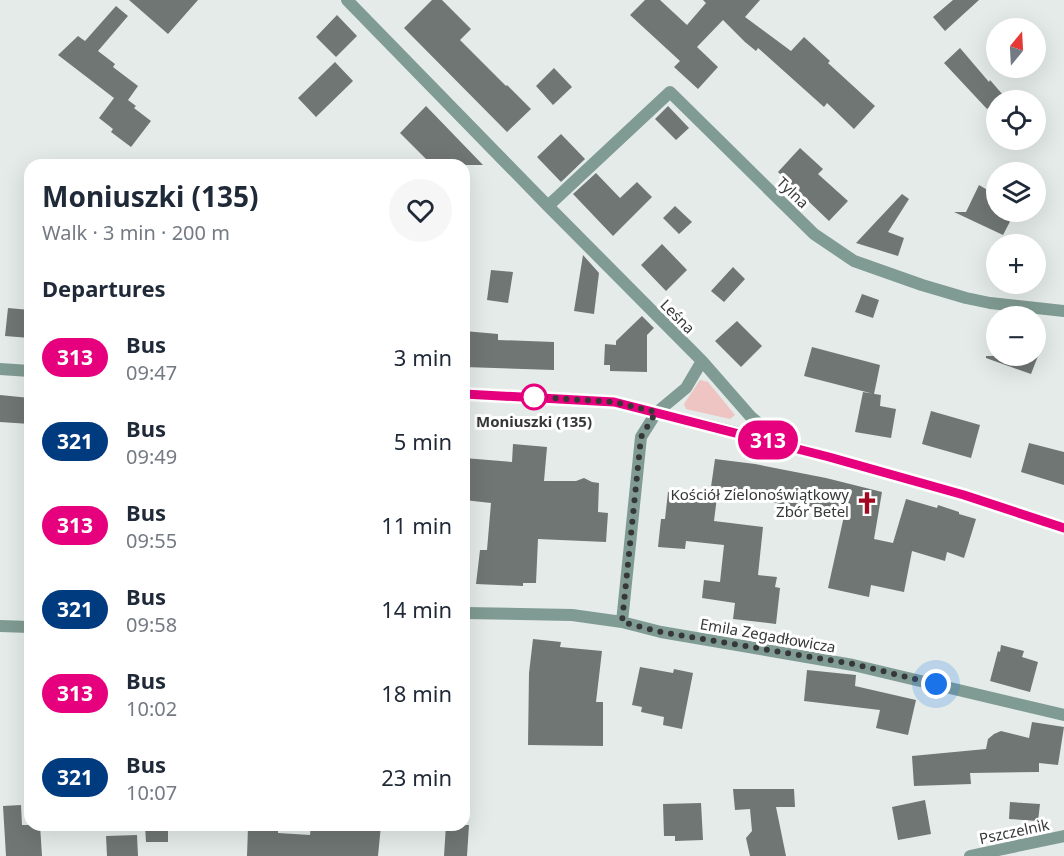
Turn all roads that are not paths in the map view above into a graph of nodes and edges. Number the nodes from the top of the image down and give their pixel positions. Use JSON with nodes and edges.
{"nodes":[{"id":1,"x":346,"y":0,"type":"edge"},
{"id":2,"x":548,"y":206,"type":"junction"},
{"id":3,"x":1064,"y":311,"type":"edge"},
{"id":4,"x":702,"y":361,"type":"junction"},
{"id":5,"x":0,"y":369,"type":"edge"},
{"id":6,"x":24,"y":371,"type":"edge"},
{"id":7,"x":470,"y":394,"type":"edge"},
{"id":8,"x":656,"y":412,"type":"junction"},
{"id":9,"x":784,"y":444,"type":"junction"},
{"id":10,"x":1064,"y":528,"type":"edge"},
{"id":11,"x":470,"y":613,"type":"edge"},
{"id":12,"x":622,"y":622,"type":"junction"},
{"id":13,"x":0,"y":626,"type":"edge"},
{"id":14,"x":24,"y":627,"type":"edge"},
{"id":15,"x":1064,"y":715,"type":"edge"},
{"id":16,"x":1064,"y":836,"type":"edge"},
{"id":17,"x":969,"y":856,"type":"edge"}],
"edges":[{"from":1,"to":2,"type":"street","name":"Leśna"},
{"from":2,"to":3,"type":"street","name":"Tylna"},
{"from":2,"to":4,"type":"street","name":"Leśna"},
{"from":4,"to":8,"type":"street"},
{"from":4,"to":9,"type":"street","name":"Leśna"},
{"from":5,"to":6,"type":"street"},
{"from":7,"to":8,"type":"street"},
{"from":8,"to":9,"type":"street"},
{"from":8,"to":12,"type":"street"},
{"from":9,"to":10,"type":"street","name":"Leśna"},
{"from":11,"to":12,"type":"street","name":"Emila Zegadłowicza"},
{"from":12,"to":15,"type":"street","name":"Emila Zegadłowicza"},
{"from":13,"to":14,"type":"street"},
{"from":16,"to":17,"type":"street","name":"Pszczelnik"}]}
